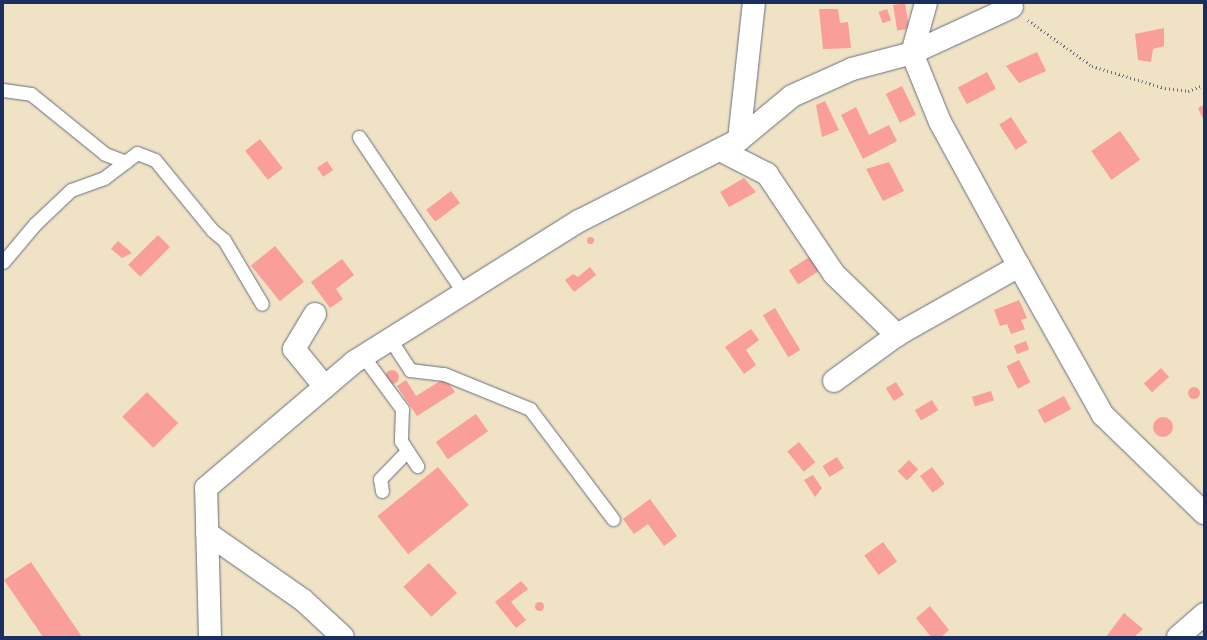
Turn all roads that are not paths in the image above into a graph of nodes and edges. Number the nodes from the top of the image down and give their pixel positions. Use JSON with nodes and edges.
{"nodes":[{"id":1,"x":754,"y":3,"type":"edge"},
{"id":2,"x":926,"y":3,"type":"edge"},
{"id":3,"x":1012,"y":7,"type":"road end"},
{"id":4,"x":912,"y":53,"type":"junction"},
{"id":5,"x":3,"y":90,"type":"edge"},
{"id":6,"x":360,"y":137,"type":"dead end"},
{"id":7,"x":739,"y":140,"type":"junction"},
{"id":8,"x":720,"y":150,"type":"junction"},
{"id":9,"x":126,"y":162,"type":"junction"},
{"id":10,"x":3,"y":262,"type":"edge"},
{"id":11,"x":1019,"y":266,"type":"junction"},
{"id":12,"x":464,"y":293,"type":"junction"},
{"id":13,"x":262,"y":304,"type":"dead end"},
{"id":14,"x":315,"y":314,"type":"dead end"},
{"id":15,"x":897,"y":335,"type":"junction"},
{"id":16,"x":390,"y":340,"type":"junction"},
{"id":17,"x":363,"y":356,"type":"junction"},
{"id":18,"x":834,"y":381,"type":"dead end"},
{"id":19,"x":325,"y":386,"type":"junction"},
{"id":20,"x":408,"y":451,"type":"junction"},
{"id":21,"x":417,"y":466,"type":"dead end"},
{"id":22,"x":382,"y":491,"type":"dead end"},
{"id":23,"x":1204,"y":513,"type":"edge"},
{"id":24,"x":613,"y":519,"type":"dead end"},
{"id":25,"x":207,"y":533,"type":"junction"},
{"id":26,"x":1204,"y":614,"type":"edge"},
{"id":27,"x":210,"y":637,"type":"edge"},
{"id":28,"x":343,"y":637,"type":"edge"},
{"id":29,"x":1178,"y":637,"type":"edge"}],
"edges":[{"from":1,"to":7,"type":"street"},
{"from":2,"to":4,"type":"street"},
{"from":3,"to":4,"type":"street"},
{"from":4,"to":7,"type":"street"},
{"from":4,"to":11,"type":"street"},
{"from":5,"to":9,"type":"lane"},
{"from":6,"to":12,"type":"lane"},
{"from":7,"to":8,"type":"street"},
{"from":8,"to":12,"type":"street"},
{"from":8,"to":15,"type":"street"},
{"from":9,"to":10,"type":"lane"},
{"from":9,"to":13,"type":"lane"},
{"from":11,"to":15,"type":"street"},
{"from":11,"to":23,"type":"street"},
{"from":12,"to":16,"type":"street"},
{"from":14,"to":19,"type":"street"},
{"from":15,"to":18,"type":"street"},
{"from":16,"to":17,"type":"street"},
{"from":16,"to":24,"type":"lane"},
{"from":17,"to":19,"type":"street"},
{"from":17,"to":20,"type":"lane"},
{"from":19,"to":25,"type":"street"},
{"from":20,"to":21,"type":"lane"},
{"from":20,"to":22,"type":"lane"},
{"from":25,"to":27,"type":"street"},
{"from":25,"to":28,"type":"street"},
{"from":26,"to":29,"type":"street"}]}
